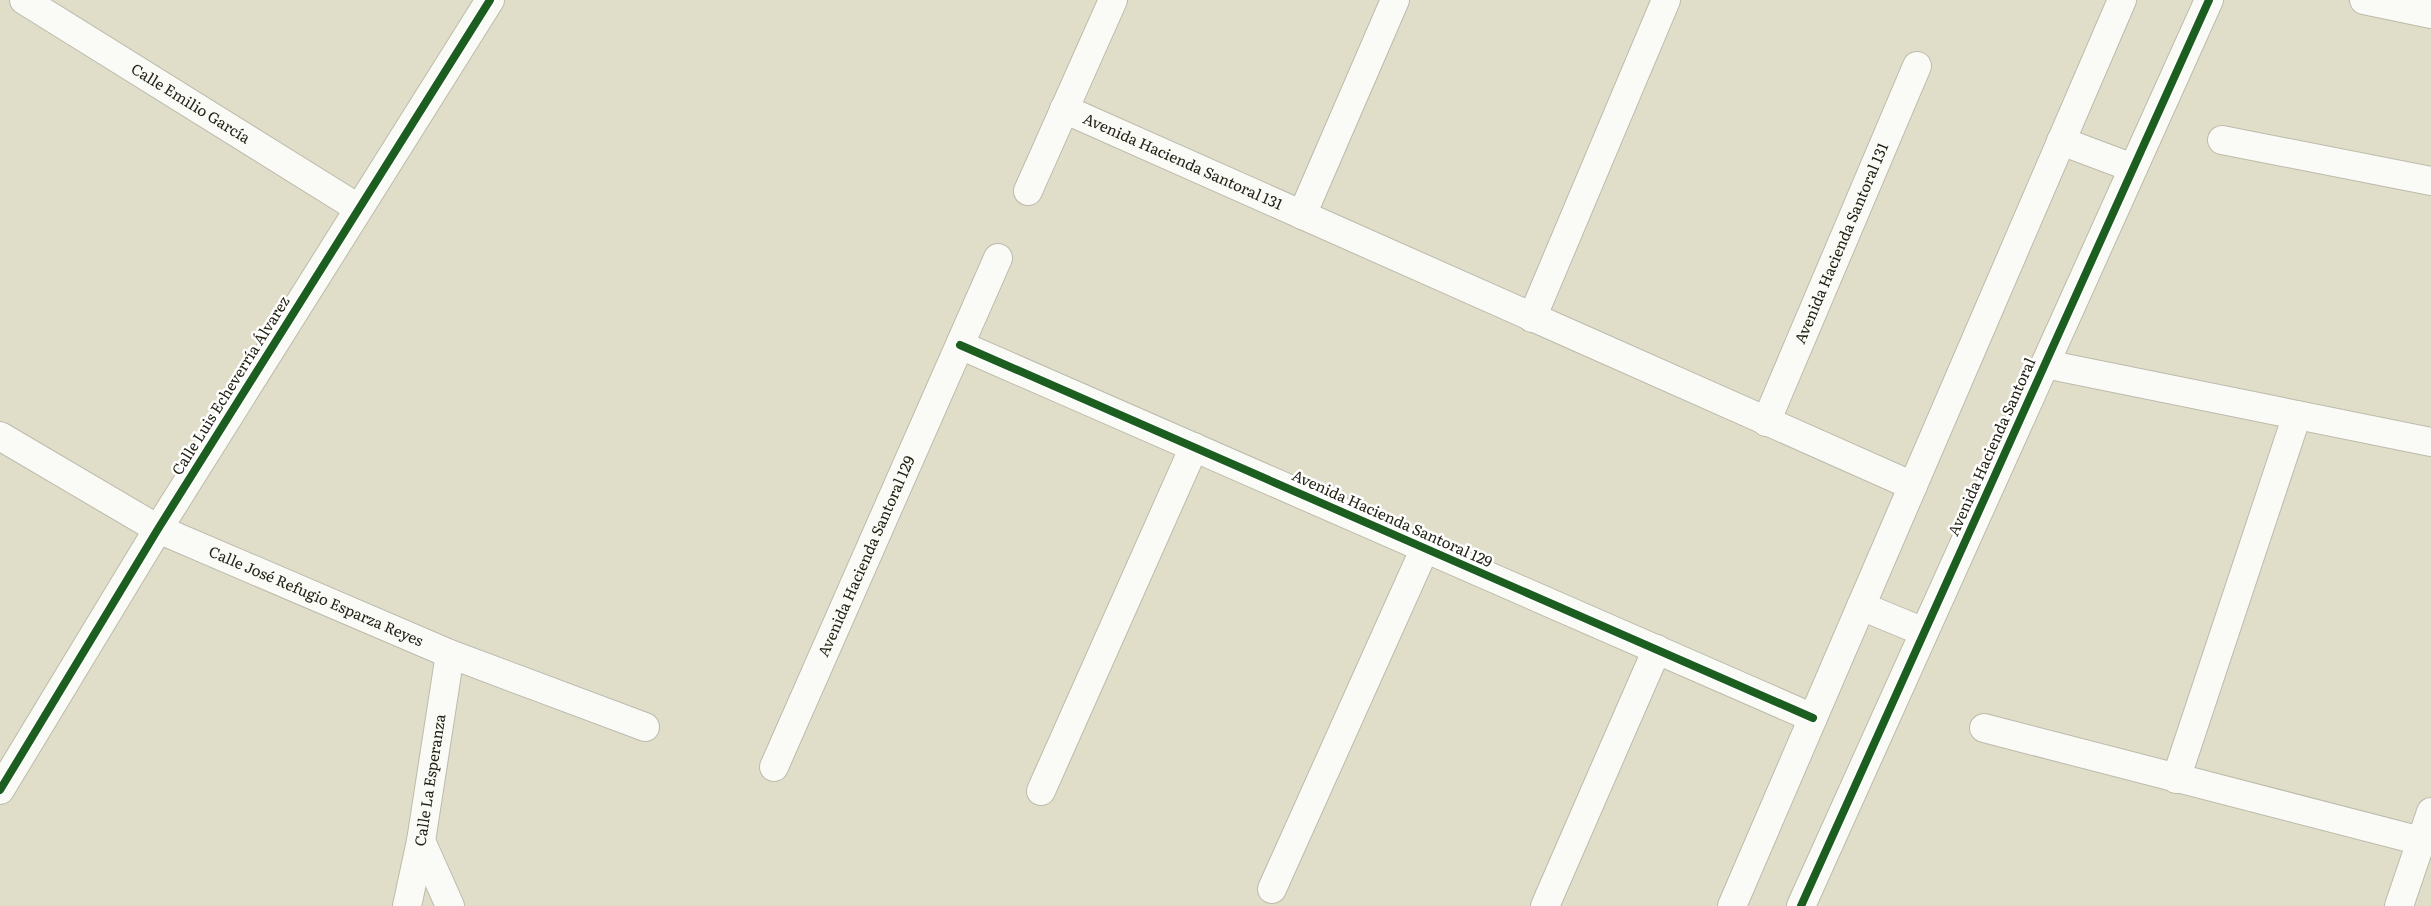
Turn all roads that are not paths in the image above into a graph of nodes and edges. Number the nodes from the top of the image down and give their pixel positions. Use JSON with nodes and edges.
{"nodes":[{"id":1,"x":24,"y":0,"type":"edge"},
{"id":2,"x":490,"y":0,"type":"edge"},
{"id":3,"x":1113,"y":0,"type":"edge"},
{"id":4,"x":1395,"y":0,"type":"edge"},
{"id":5,"x":1666,"y":0,"type":"edge"},
{"id":6,"x":2122,"y":0,"type":"edge"},
{"id":7,"x":2209,"y":0,"type":"edge"},
{"id":8,"x":2364,"y":0,"type":"edge"},
{"id":9,"x":2431,"y":14,"type":"edge"},
{"id":10,"x":1917,"y":66,"type":"dead end"},
{"id":11,"x":1064,"y":109,"type":"junction"},
{"id":12,"x":2222,"y":140,"type":"dead end"},
{"id":13,"x":2061,"y":141,"type":"junction"},
{"id":14,"x":2133,"y":168,"type":"junction"},
{"id":15,"x":2431,"y":181,"type":"edge"},
{"id":16,"x":1028,"y":191,"type":"dead end"},
{"id":17,"x":358,"y":208,"type":"junction"},
{"id":18,"x":1302,"y":215,"type":"junction"},
{"id":19,"x":998,"y":258,"type":"dead end"},
{"id":20,"x":1532,"y":318,"type":"junction"},
{"id":21,"x":960,"y":345,"type":"junction"},
{"id":22,"x":2045,"y":364,"type":"junction"},
{"id":23,"x":2297,"y":415,"type":"junction"},
{"id":24,"x":1766,"y":422,"type":"junction"},
{"id":25,"x":0,"y":436,"type":"edge"},
{"id":26,"x":2431,"y":442,"type":"edge"},
{"id":27,"x":1194,"y":447,"type":"junction"},
{"id":28,"x":1913,"y":486,"type":"junction"},
{"id":29,"x":158,"y":529,"type":"junction"},
{"id":30,"x":1425,"y":548,"type":"junction"},
{"id":31,"x":1861,"y":606,"type":"junction"},
{"id":32,"x":1924,"y":632,"type":"junction"},
{"id":33,"x":1656,"y":650,"type":"junction"},
{"id":34,"x":450,"y":654,"type":"junction"},
{"id":35,"x":1813,"y":718,"type":"junction"},
{"id":36,"x":645,"y":727,"type":"dead end"},
{"id":37,"x":1984,"y":728,"type":"dead end"},
{"id":38,"x":774,"y":768,"type":"dead end"},
{"id":39,"x":2176,"y":779,"type":"junction"},
{"id":40,"x":0,"y":790,"type":"edge"},
{"id":41,"x":1040,"y":791,"type":"dead end"},
{"id":42,"x":2431,"y":812,"type":"edge"},
{"id":43,"x":421,"y":841,"type":"junction"},
{"id":44,"x":2421,"y":841,"type":"junction"},
{"id":45,"x":1272,"y":889,"type":"dead end"},
{"id":46,"x":406,"y":906,"type":"edge"},
{"id":47,"x":450,"y":906,"type":"edge"},
{"id":48,"x":1545,"y":906,"type":"edge"},
{"id":49,"x":1732,"y":906,"type":"edge"},
{"id":50,"x":1800,"y":906,"type":"edge"},
{"id":51,"x":2399,"y":906,"type":"edge"}],
"edges":[{"from":1,"to":17,"type":"street","name":"Calle Emilio García"},
{"from":2,"to":17,"type":"street","name":"Calle Luis Echeverría Álvarez"},
{"from":3,"to":11,"type":"street","name":"Avenida Hacienda Santoral 131"},
{"from":4,"to":18,"type":"street","name":"Avenida Hacienda Santoral 131"},
{"from":5,"to":20,"type":"street"},
{"from":6,"to":13,"type":"street"},
{"from":7,"to":14,"type":"street","name":"Avenida Hacienda Santoral"},
{"from":8,"to":9,"type":"street"},
{"from":10,"to":24,"type":"street","name":"Avenida Hacienda Santoral 131"},
{"from":11,"to":16,"type":"street","name":"Avenida Hacienda Santoral 131"},
{"from":11,"to":18,"type":"street","name":"Avenida Hacienda Santoral 131"},
{"from":12,"to":15,"type":"street"},
{"from":13,"to":14,"type":"street"},
{"from":13,"to":28,"type":"street"},
{"from":14,"to":22,"type":"street","name":"Avenida Hacienda Santoral"},
{"from":17,"to":29,"type":"street","name":"Calle Luis Echeverría Álvarez"},
{"from":18,"to":20,"type":"street","name":"Avenida Hacienda Santoral 131"},
{"from":19,"to":21,"type":"street","name":"Avenida Hacienda Santoral 129"},
{"from":20,"to":24,"type":"street","name":"Avenida Hacienda Santoral 131"},
{"from":21,"to":27,"type":"street","name":"Avenida Hacienda Santoral 129"},
{"from":21,"to":38,"type":"street","name":"Avenida Hacienda Santoral 129"},
{"from":22,"to":23,"type":"street"},
{"from":22,"to":32,"type":"street","name":"Avenida Hacienda Santoral"},
{"from":23,"to":26,"type":"street"},
{"from":23,"to":39,"type":"street"},
{"from":24,"to":28,"type":"street","name":"Avenida Hacienda Santoral 131"},
{"from":25,"to":29,"type":"street","name":"Calle José Refugio Esparza Reyes"},
{"from":27,"to":30,"type":"street","name":"Avenida Hacienda Santoral 129"},
{"from":27,"to":41,"type":"street"},
{"from":28,"to":31,"type":"street"},
{"from":29,"to":34,"type":"street","name":"Calle José Refugio Esparza Reyes"},
{"from":29,"to":40,"type":"street","name":"Calle Luis Echeverría Álvarez"},
{"from":30,"to":33,"type":"street","name":"Avenida Hacienda Santoral 129"},
{"from":30,"to":45,"type":"street","name":"Avenida Hacienda Santoral 129"},
{"from":31,"to":32,"type":"street"},
{"from":31,"to":35,"type":"street"},
{"from":32,"to":50,"type":"street","name":"Avenida Hacienda Santoral"},
{"from":33,"to":35,"type":"street","name":"Avenida Hacienda Santoral 129"},
{"from":33,"to":48,"type":"street"},
{"from":34,"to":36,"type":"street","name":"Calle José Refugio Esparza Reyes"},
{"from":34,"to":43,"type":"street","name":"Calle La Esperanza"},
{"from":35,"to":49,"type":"street"},
{"from":37,"to":39,"type":"street"},
{"from":39,"to":44,"type":"street"},
{"from":42,"to":44,"type":"street"},
{"from":43,"to":46,"type":"street","name":"Calle La Esperanza"},
{"from":43,"to":47,"type":"street"},
{"from":44,"to":51,"type":"street"}]}
